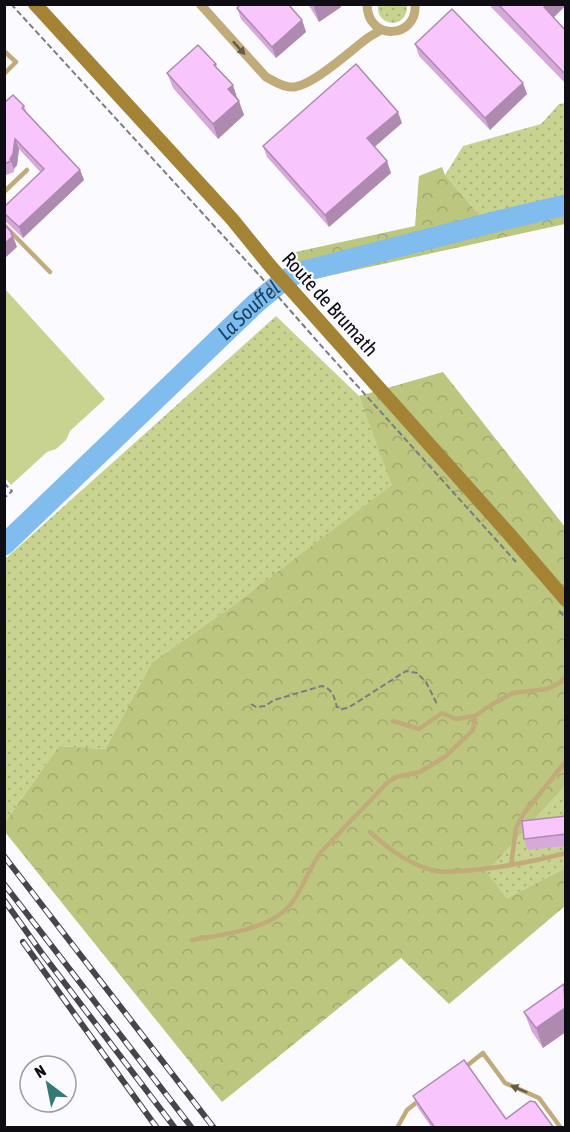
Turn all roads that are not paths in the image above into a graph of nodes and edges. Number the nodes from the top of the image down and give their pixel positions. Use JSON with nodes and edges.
{"nodes":[{"id":1,"x":37,"y":4,"type":"edge"},
{"id":2,"x":200,"y":4,"type":"edge"},
{"id":3,"x":367,"y":4,"type":"edge"},
{"id":4,"x":418,"y":6,"type":"edge"},
{"id":5,"x":369,"y":19,"type":"junction"},
{"id":6,"x":381,"y":30,"type":"junction"},
{"id":7,"x":364,"y":40,"type":"junction"},
{"id":8,"x":4,"y":51,"type":"edge"},
{"id":9,"x":4,"y":74,"type":"edge"},
{"id":10,"x":27,"y":170,"type":"dead end"},
{"id":11,"x":4,"y":192,"type":"edge"},
{"id":12,"x":4,"y":225,"type":"edge"},
{"id":13,"x":50,"y":272,"type":"dead end"},
{"id":14,"x":562,"y":605,"type":"edge"},
{"id":15,"x":566,"y":676,"type":"edge"},
{"id":16,"x":475,"y":716,"type":"junction"},
{"id":17,"x":393,"y":721,"type":"dead end"},
{"id":18,"x":566,"y":761,"type":"edge"},
{"id":19,"x":370,"y":832,"type":"dead end"},
{"id":20,"x":566,"y":854,"type":"edge"},
{"id":21,"x":511,"y":865,"type":"junction"},
{"id":22,"x":192,"y":940,"type":"dead end"},
{"id":23,"x":457,"y":1072,"type":"edge"},
{"id":24,"x":422,"y":1098,"type":"edge"},
{"id":25,"x":397,"y":1128,"type":"edge"},
{"id":26,"x":561,"y":1128,"type":"edge"}],
"edges":[{"from":1,"to":14,"type":"main road","name":"Route de Brumath"},
{"from":2,"to":7,"type":"street","one_way":true},
{"from":3,"to":5,"type":"street"},
{"from":4,"to":6,"type":"street"},
{"from":5,"to":6,"type":"street"},
{"from":5,"to":7,"type":"street"},
{"from":6,"to":7,"type":"street"},
{"from":8,"to":9,"type":"lane"},
{"from":10,"to":11,"type":"lane"},
{"from":12,"to":13,"type":"lane"},
{"from":15,"to":16,"type":"lane"},
{"from":16,"to":17,"type":"lane"},
{"from":16,"to":22,"type":"lane"},
{"from":18,"to":21,"type":"lane"},
{"from":19,"to":21,"type":"lane"},
{"from":20,"to":21,"type":"lane"},
{"from":26,"to":23,"type":"lane","one_way":true},
{"from":24,"to":25,"type":"lane"}]}
